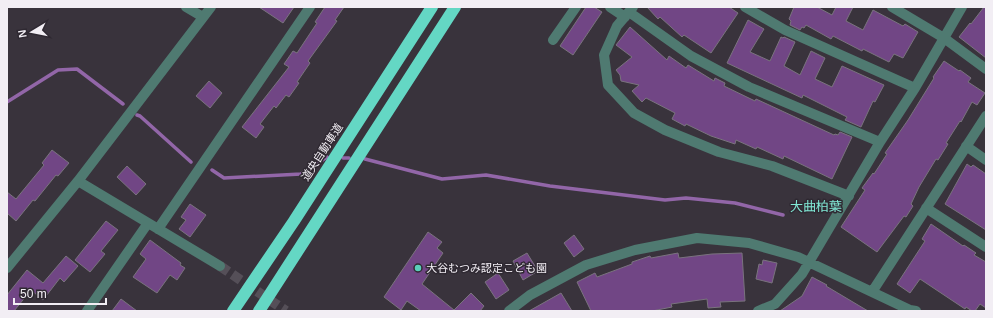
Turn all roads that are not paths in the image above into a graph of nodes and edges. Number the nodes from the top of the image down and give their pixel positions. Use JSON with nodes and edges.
{"nodes":[{"id":1,"x":186,"y":7,"type":"edge"},
{"id":2,"x":211,"y":7,"type":"edge"},
{"id":3,"x":310,"y":7,"type":"edge"},
{"id":4,"x":432,"y":7,"type":"edge"},
{"id":5,"x":455,"y":7,"type":"edge"},
{"id":6,"x":576,"y":7,"type":"edge"},
{"id":7,"x":610,"y":7,"type":"edge"},
{"id":8,"x":745,"y":7,"type":"edge"},
{"id":9,"x":892,"y":7,"type":"edge"},
{"id":10,"x":962,"y":7,"type":"edge"},
{"id":11,"x":629,"y":12,"type":"edge"},
{"id":12,"x":203,"y":17,"type":"junction"},
{"id":13,"x":944,"y":38,"type":"junction"},
{"id":14,"x":553,"y":40,"type":"dead end"},
{"id":15,"x":986,"y":70,"type":"edge"},
{"id":16,"x":915,"y":88,"type":"junction"},
{"id":17,"x":986,"y":116,"type":"edge"},
{"id":18,"x":880,"y":142,"type":"junction"},
{"id":19,"x":966,"y":146,"type":"junction"},
{"id":20,"x":986,"y":160,"type":"edge"},
{"id":21,"x":78,"y":181,"type":"junction"},
{"id":22,"x":849,"y":196,"type":"junction"},
{"id":23,"x":926,"y":208,"type":"junction"},
{"id":24,"x":148,"y":224,"type":"junction"},
{"id":25,"x":158,"y":229,"type":"junction"},
{"id":26,"x":986,"y":247,"type":"edge"},
{"id":27,"x":809,"y":262,"type":"junction"},
{"id":28,"x":220,"y":266,"type":"tunnel mouth"},
{"id":29,"x":7,"y":268,"type":"edge"},
{"id":30,"x":872,"y":292,"type":"junction"},
{"id":31,"x":87,"y":311,"type":"edge"},
{"id":32,"x":233,"y":311,"type":"edge"},
{"id":33,"x":259,"y":311,"type":"edge"},
{"id":34,"x":509,"y":311,"type":"edge"},
{"id":35,"x":758,"y":311,"type":"edge"},
{"id":36,"x":912,"y":311,"type":"edge"}],
"edges":[{"from":1,"to":12,"type":"street"},
{"from":2,"to":12,"type":"street"},
{"from":3,"to":25,"type":"street"},
{"from":4,"to":32,"type":"highway","name":"道央自動車道"},
{"from":5,"to":33,"type":"highway"},
{"from":6,"to":14,"type":"street"},
{"from":7,"to":11,"type":"street"},
{"from":8,"to":16,"type":"street"},
{"from":9,"to":13,"type":"street"},
{"from":10,"to":13,"type":"street"},
{"from":11,"to":18,"type":"street"},
{"from":11,"to":22,"type":"street"},
{"from":12,"to":21,"type":"street"},
{"from":13,"to":15,"type":"street"},
{"from":13,"to":16,"type":"street"},
{"from":16,"to":18,"type":"street"},
{"from":17,"to":19,"type":"street"},
{"from":18,"to":22,"type":"street"},
{"from":19,"to":20,"type":"street"},
{"from":19,"to":23,"type":"street"},
{"from":21,"to":24,"type":"street"},
{"from":21,"to":29,"type":"street"},
{"from":22,"to":27,"type":"street"},
{"from":23,"to":26,"type":"street"},
{"from":23,"to":30,"type":"street"},
{"from":24,"to":25,"type":"street"},
{"from":24,"to":31,"type":"street"},
{"from":25,"to":28,"type":"street"},
{"from":27,"to":30,"type":"street"},
{"from":27,"to":34,"type":"street"},
{"from":27,"to":35,"type":"street"},
{"from":30,"to":36,"type":"street"}]}
